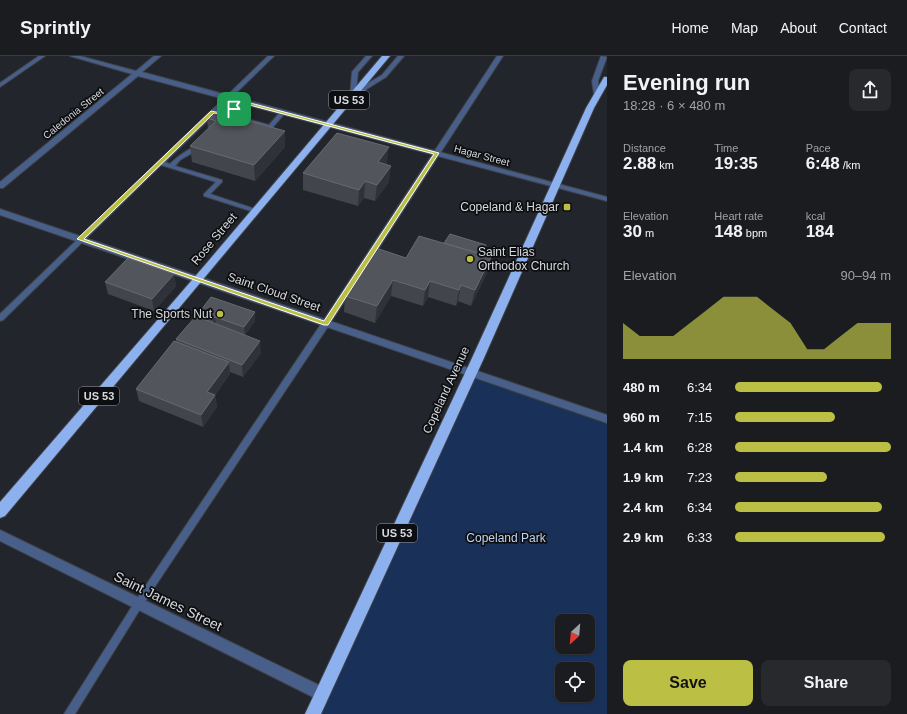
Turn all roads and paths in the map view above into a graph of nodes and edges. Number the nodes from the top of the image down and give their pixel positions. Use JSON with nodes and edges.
{"nodes":[{"id":1,"x":42,"y":56,"type":"edge"},
{"id":2,"x":73,"y":56,"type":"edge"},
{"id":3,"x":158,"y":56,"type":"edge"},
{"id":4,"x":270,"y":56,"type":"edge"},
{"id":5,"x":369,"y":56,"type":"edge"},
{"id":6,"x":386,"y":56,"type":"edge"},
{"id":7,"x":401,"y":56,"type":"edge"},
{"id":8,"x":500,"y":56,"type":"edge"},
{"id":9,"x":602,"y":57,"type":"edge"},
{"id":10,"x":137,"y":73,"type":"junction"},
{"id":11,"x":607,"y":79,"type":"edge"},
{"id":12,"x":0,"y":85,"type":"edge"},
{"id":13,"x":597,"y":94,"type":"junction"},
{"id":14,"x":352,"y":96,"type":"junction"},
{"id":15,"x":227,"y":98,"type":"junction"},
{"id":16,"x":241,"y":101,"type":"junction"},
{"id":17,"x":213,"y":112,"type":"junction"},
{"id":18,"x":283,"y":112,"type":"junction"},
{"id":19,"x":227,"y":115,"type":"junction"},
{"id":20,"x":330,"y":124,"type":"junction"},
{"id":21,"x":207,"y":142,"type":"edge"},
{"id":22,"x":437,"y":153,"type":"junction"},
{"id":23,"x":160,"y":163,"type":"junction"},
{"id":24,"x":171,"y":166,"type":"junction"},
{"id":25,"x":556,"y":185,"type":"junction"},
{"id":26,"x":0,"y":186,"type":"edge"},
{"id":27,"x":607,"y":199,"type":"edge"},
{"id":28,"x":256,"y":211,"type":"junction"},
{"id":29,"x":0,"y":212,"type":"edge"},
{"id":30,"x":80,"y":239,"type":"junction"},
{"id":31,"x":198,"y":280,"type":"junction"},
{"id":32,"x":0,"y":318,"type":"edge"},
{"id":33,"x":326,"y":323,"type":"junction"},
{"id":34,"x":471,"y":373,"type":"junction"},
{"id":35,"x":607,"y":420,"type":"edge"},
{"id":36,"x":0,"y":512,"type":"edge"},
{"id":37,"x":0,"y":535,"type":"edge"},
{"id":38,"x":140,"y":603,"type":"junction"},
{"id":39,"x":322,"y":694,"type":"junction"},
{"id":40,"x":69,"y":714,"type":"edge"},
{"id":41,"x":313,"y":714,"type":"edge"}],
"edges":[{"from":1,"to":12,"type":"lane"},
{"from":2,"to":10,"type":"street","name":"Hagar Street"},
{"from":3,"to":10,"type":"street","name":"Caledonia Street"},
{"from":4,"to":15,"type":"lane"},
{"from":5,"to":14,"type":"street"},
{"from":6,"to":14,"type":"highway","name":"Rose Street","number":"US 53"},
{"from":7,"to":14,"type":"street"},
{"from":8,"to":22,"type":"lane"},
{"from":9,"to":13,"type":"street"},
{"from":10,"to":15,"type":"street","name":"Hagar Street"},
{"from":10,"to":26,"type":"street","name":"Caledonia Street"},
{"from":11,"to":13,"type":"highway","name":"Copeland Avenue","number":"US 53"},
{"from":13,"to":25,"type":"highway","name":"Copeland Avenue","number":"US 53"},
{"from":14,"to":20,"type":"highway","name":"Rose Street","number":"US 53"},
{"from":15,"to":16,"type":"street","name":"Hagar Street"},
{"from":15,"to":17,"type":"lane"},
{"from":16,"to":18,"type":"street","name":"Hagar Street"},
{"from":16,"to":19,"type":"lane"},
{"from":17,"to":19,"type":"lane"},
{"from":17,"to":23,"type":"lane"},
{"from":18,"to":19,"type":"lane"},
{"from":18,"to":20,"type":"street","name":"Hagar Street"},
{"from":20,"to":22,"type":"street","name":"Hagar Street"},
{"from":20,"to":28,"type":"highway","name":"Rose Street","number":"US 53"},
{"from":21,"to":24,"type":"lane"},
{"from":22,"to":25,"type":"street","name":"Hagar Street"},
{"from":22,"to":33,"type":"lane"},
{"from":23,"to":24,"type":"lane"},
{"from":23,"to":30,"type":"lane"},
{"from":24,"to":28,"type":"lane"},
{"from":25,"to":27,"type":"street","name":"Hagar Street"},
{"from":25,"to":34,"type":"highway","name":"Copeland Avenue","number":"US 53"},
{"from":28,"to":31,"type":"highway","name":"Rose Street","number":"US 53"},
{"from":29,"to":30,"type":"street","name":"Saint Cloud Street"},
{"from":30,"to":31,"type":"street","name":"Saint Cloud Street"},
{"from":30,"to":32,"type":"lane"},
{"from":31,"to":33,"type":"street","name":"Saint Cloud Street"},
{"from":31,"to":36,"type":"highway","name":"Rose Street","number":"US 53"},
{"from":33,"to":34,"type":"street","name":"Saint Cloud Street"},
{"from":33,"to":38,"type":"lane"},
{"from":34,"to":35,"type":"street","name":"Saint Cloud Street"},
{"from":34,"to":39,"type":"highway","name":"Copeland Avenue","number":"US 53"},
{"from":37,"to":38,"type":"street","name":"Saint James Street"},
{"from":38,"to":39,"type":"street","name":"Saint James Street"},
{"from":38,"to":40,"type":"lane"},
{"from":39,"to":41,"type":"highway","name":"Copeland Avenue","number":"US 53"}]}
